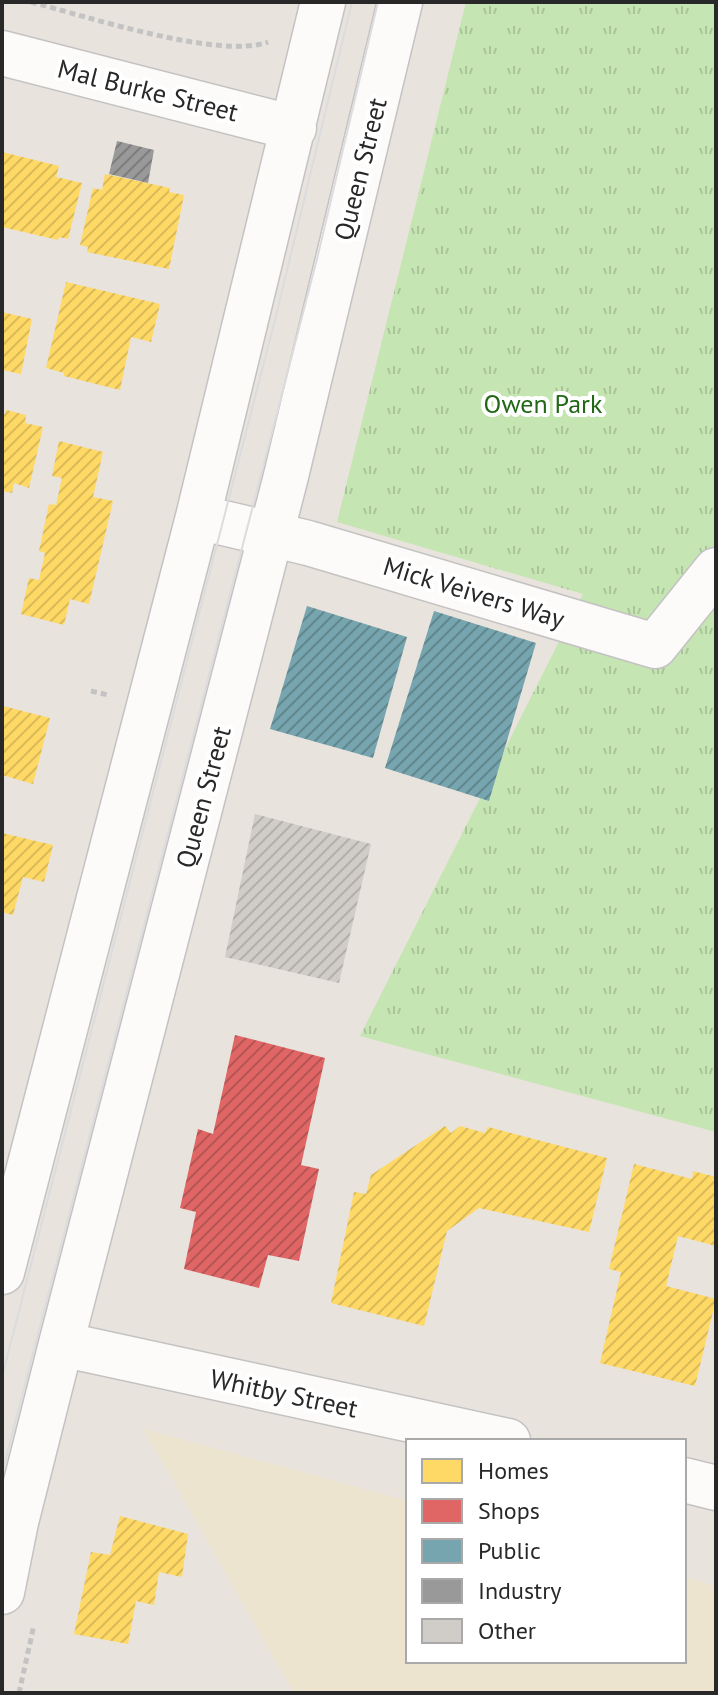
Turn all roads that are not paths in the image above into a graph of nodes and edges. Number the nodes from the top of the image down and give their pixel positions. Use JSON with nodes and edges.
{"nodes":[{"id":1,"x":323,"y":2,"type":"edge"},
{"id":2,"x":400,"y":2,"type":"edge"},
{"id":3,"x":2,"y":53,"type":"edge"},
{"id":4,"x":294,"y":128,"type":"junction"},
{"id":5,"x":198,"y":517,"type":"junction"},
{"id":6,"x":271,"y":534,"type":"junction"},
{"id":7,"x":716,"y":570,"type":"edge"},
{"id":8,"x":2,"y":1272,"type":"edge"},
{"id":9,"x":61,"y":1344,"type":"junction"},
{"id":10,"x":499,"y":1439,"type":"edge"},
{"id":11,"x":686,"y":1480,"type":"edge"},
{"id":12,"x":716,"y":1488,"type":"edge"},
{"id":13,"x":2,"y":1592,"type":"edge"}],
"edges":[{"from":1,"to":4,"type":"street"},
{"from":2,"to":6,"type":"street","name":"Queen Street"},
{"from":3,"to":4,"type":"street","name":"Mal Burke Street"},
{"from":4,"to":5,"type":"street"},
{"from":5,"to":6,"type":"street","name":"Mick Veivers Way"},
{"from":5,"to":8,"type":"street"},
{"from":6,"to":7,"type":"street","name":"Mick Veivers Way"},
{"from":6,"to":9,"type":"street","name":"Queen Street"},
{"from":9,"to":10,"type":"street","name":"Whitby Street"},
{"from":9,"to":13,"type":"street","name":"Queen Street"},
{"from":11,"to":12,"type":"street"}]}
